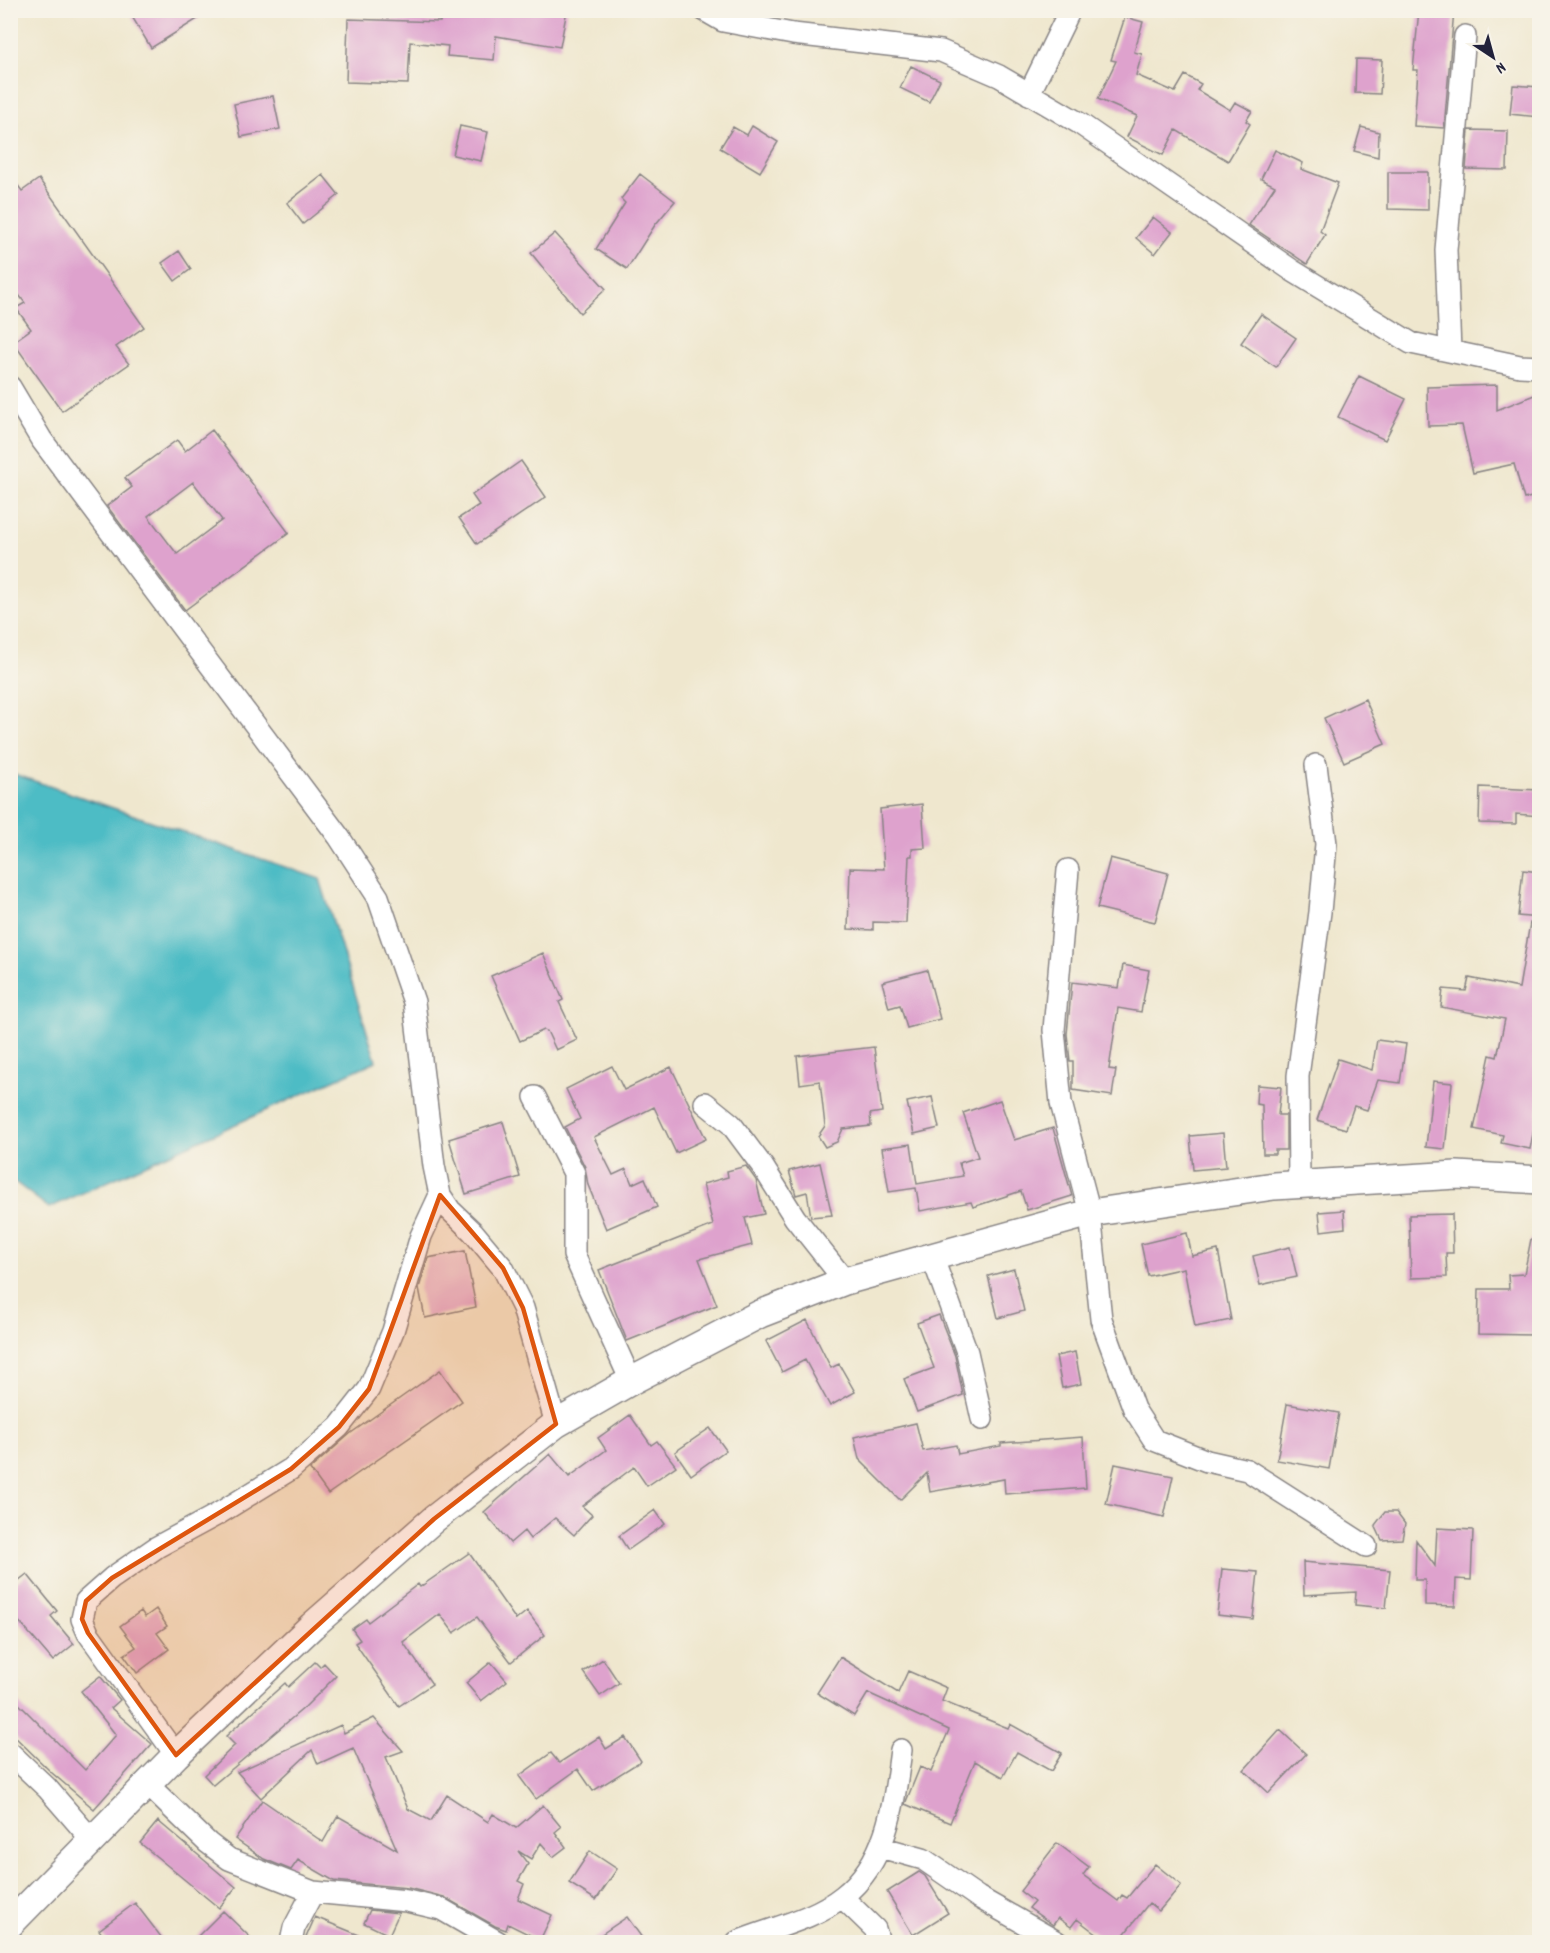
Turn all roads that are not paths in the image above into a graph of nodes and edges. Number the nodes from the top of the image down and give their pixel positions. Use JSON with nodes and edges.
{"nodes":[{"id":1,"x":704,"y":10,"type":"edge"},
{"id":2,"x":1070,"y":10,"type":"edge"},
{"id":3,"x":1465,"y":36,"type":"dead end"},
{"id":4,"x":1029,"y":94,"type":"junction"},
{"id":5,"x":1450,"y":351,"type":"junction"},
{"id":6,"x":1539,"y":367,"type":"edge"},
{"id":7,"x":10,"y":387,"type":"edge"},
{"id":8,"x":1316,"y":765,"type":"dead end"},
{"id":9,"x":1068,"y":870,"type":"dead end"},
{"id":10,"x":535,"y":1097,"type":"dead end"},
{"id":11,"x":705,"y":1103,"type":"dead end"},
{"id":12,"x":1539,"y":1180,"type":"edge"},
{"id":13,"x":1299,"y":1185,"type":"junction"},
{"id":14,"x":440,"y":1195,"type":"junction"},
{"id":15,"x":1090,"y":1213,"type":"junction"},
{"id":16,"x":932,"y":1256,"type":"junction"},
{"id":17,"x":845,"y":1281,"type":"junction"},
{"id":18,"x":631,"y":1381,"type":"junction"},
{"id":19,"x":982,"y":1419,"type":"dead end"},
{"id":20,"x":556,"y":1424,"type":"junction"},
{"id":21,"x":1366,"y":1546,"type":"dead end"},
{"id":22,"x":901,"y":1750,"type":"dead end"},
{"id":23,"x":10,"y":1753,"type":"edge"},
{"id":24,"x":176,"y":1755,"type":"junction"},
{"id":25,"x":147,"y":1784,"type":"junction"},
{"id":26,"x":92,"y":1840,"type":"junction"},
{"id":27,"x":880,"y":1847,"type":"junction"},
{"id":28,"x":313,"y":1892,"type":"junction"},
{"id":29,"x":842,"y":1897,"type":"junction"},
{"id":30,"x":10,"y":1924,"type":"edge"},
{"id":31,"x":291,"y":1942,"type":"edge"},
{"id":32,"x":498,"y":1942,"type":"edge"},
{"id":33,"x":737,"y":1942,"type":"edge"},
{"id":34,"x":879,"y":1942,"type":"edge"},
{"id":35,"x":1057,"y":1942,"type":"edge"}],
"edges":[{"from":1,"to":4,"type":"street"},
{"from":2,"to":4,"type":"street"},
{"from":3,"to":5,"type":"street"},
{"from":4,"to":5,"type":"street"},
{"from":5,"to":6,"type":"street"},
{"from":7,"to":14,"type":"street"},
{"from":8,"to":13,"type":"street"},
{"from":9,"to":15,"type":"street"},
{"from":10,"to":18,"type":"street"},
{"from":11,"to":17,"type":"street"},
{"from":12,"to":13,"type":"main road"},
{"from":13,"to":15,"type":"main road"},
{"from":14,"to":20,"type":"street"},
{"from":14,"to":24,"type":"street"},
{"from":15,"to":16,"type":"main road"},
{"from":15,"to":21,"type":"street"},
{"from":16,"to":17,"type":"main road"},
{"from":16,"to":19,"type":"street"},
{"from":17,"to":18,"type":"main road"},
{"from":18,"to":20,"type":"main road"},
{"from":20,"to":24,"type":"main road"},
{"from":22,"to":27,"type":"street"},
{"from":23,"to":26,"type":"street"},
{"from":24,"to":25,"type":"main road"},
{"from":25,"to":26,"type":"main road"},
{"from":25,"to":28,"type":"street"},
{"from":26,"to":30,"type":"main road"},
{"from":27,"to":29,"type":"street"},
{"from":27,"to":35,"type":"street"},
{"from":28,"to":31,"type":"street"},
{"from":28,"to":32,"type":"street"},
{"from":29,"to":33,"type":"street"},
{"from":29,"to":34,"type":"street"}]}
